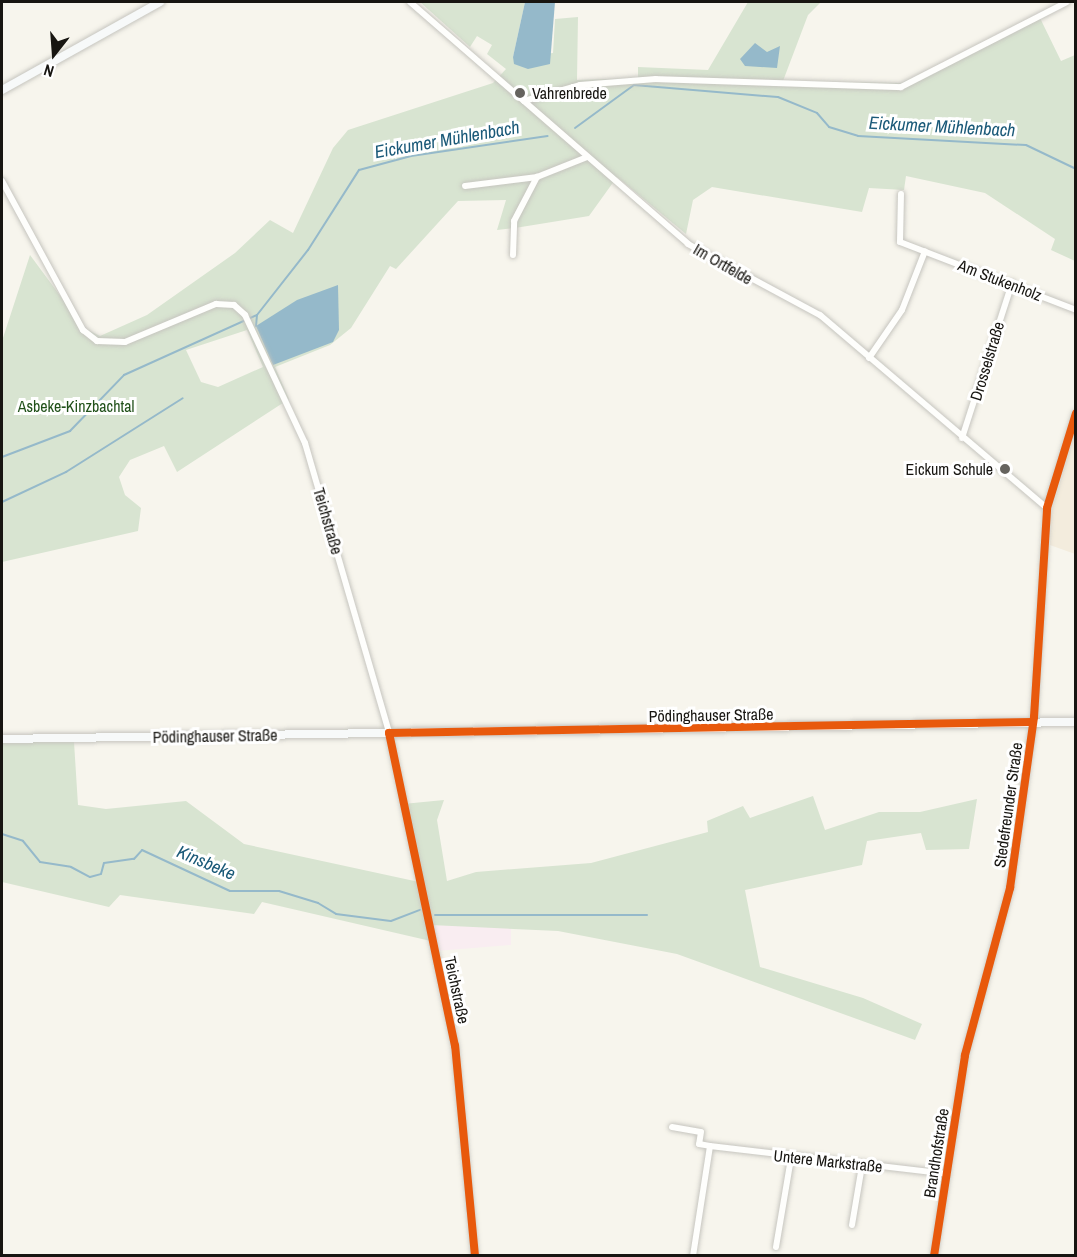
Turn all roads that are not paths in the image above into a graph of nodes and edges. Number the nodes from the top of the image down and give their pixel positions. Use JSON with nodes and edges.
{"nodes":[{"id":1,"x":160,"y":2,"type":"edge"},
{"id":2,"x":410,"y":2,"type":"edge"},
{"id":3,"x":1067,"y":2,"type":"edge"},
{"id":4,"x":2,"y":90,"type":"edge"},
{"id":5,"x":524,"y":101,"type":"junction"},
{"id":6,"x":587,"y":157,"type":"junction"},
{"id":7,"x":537,"y":177,"type":"junction"},
{"id":8,"x":2,"y":181,"type":"edge"},
{"id":9,"x":465,"y":186,"type":"dead end"},
{"id":10,"x":902,"y":194,"type":"dead end"},
{"id":11,"x":925,"y":251,"type":"junction"},
{"id":12,"x":513,"y":255,"type":"dead end"},
{"id":13,"x":1012,"y":283,"type":"junction"},
{"id":14,"x":1076,"y":310,"type":"edge"},
{"id":15,"x":869,"y":358,"type":"junction"},
{"id":16,"x":1076,"y":413,"type":"edge"},
{"id":17,"x":962,"y":438,"type":"junction"},
{"id":18,"x":1047,"y":508,"type":"junction"},
{"id":19,"x":1032,"y":722,"type":"junction"},
{"id":20,"x":1076,"y":722,"type":"edge"},
{"id":21,"x":389,"y":733,"type":"junction"},
{"id":22,"x":2,"y":739,"type":"edge"},
{"id":23,"x":965,"y":1055,"type":"joint"},
{"id":24,"x":672,"y":1127,"type":"dead end"},
{"id":25,"x":710,"y":1146,"type":"junction"},
{"id":26,"x":791,"y":1158,"type":"junction"},
{"id":27,"x":862,"y":1166,"type":"junction"},
{"id":28,"x":947,"y":1174,"type":"junction"},
{"id":29,"x":852,"y":1226,"type":"dead end"},
{"id":30,"x":776,"y":1247,"type":"dead end"},
{"id":31,"x":475,"y":1256,"type":"edge"},
{"id":32,"x":693,"y":1256,"type":"edge"},
{"id":33,"x":934,"y":1256,"type":"edge"}],
"edges":[{"from":1,"to":4,"type":"street"},
{"from":2,"to":5,"type":"street","name":"Im Ortfelde"},
{"from":3,"to":5,"type":"street"},
{"from":5,"to":6,"type":"street","name":"Im Ortfelde"},
{"from":6,"to":7,"type":"street"},
{"from":6,"to":15,"type":"street","name":"Im Ortfelde"},
{"from":7,"to":9,"type":"street"},
{"from":7,"to":12,"type":"street"},
{"from":8,"to":21,"type":"street","name":"Teichstraße"},
{"from":10,"to":11,"type":"street","name":"Am Stukenholz"},
{"from":11,"to":13,"type":"street","name":"Am Stukenholz"},
{"from":11,"to":15,"type":"street"},
{"from":13,"to":14,"type":"street","name":"Am Stukenholz"},
{"from":13,"to":17,"type":"street","name":"Drosselstraße"},
{"from":15,"to":17,"type":"street","name":"Im Ortfelde"},
{"from":16,"to":18,"type":"street","name":"Stedefreunder Straße"},
{"from":17,"to":18,"type":"street","name":"Im Ortfelde"},
{"from":18,"to":19,"type":"street","name":"Stedefreunder Straße"},
{"from":19,"to":20,"type":"street","name":"Pödinghauser Straße"},
{"from":19,"to":21,"type":"street","name":"Pödinghauser Straße"},
{"from":19,"to":23,"type":"street","name":"Stedefreunder Straße"},
{"from":21,"to":22,"type":"street","name":"Pödinghauser Straße"},
{"from":21,"to":31,"type":"street","name":"Teichstraße"},
{"from":23,"to":28,"type":"street","name":"Brandhofstraße"},
{"from":24,"to":25,"type":"street"},
{"from":25,"to":26,"type":"street","name":"Untere Markstraße"},
{"from":25,"to":32,"type":"street"},
{"from":26,"to":27,"type":"street","name":"Untere Markstraße"},
{"from":26,"to":30,"type":"street"},
{"from":27,"to":28,"type":"street","name":"Untere Markstraße"},
{"from":27,"to":29,"type":"street"},
{"from":28,"to":33,"type":"street","name":"Brandhofstraße"}]}
